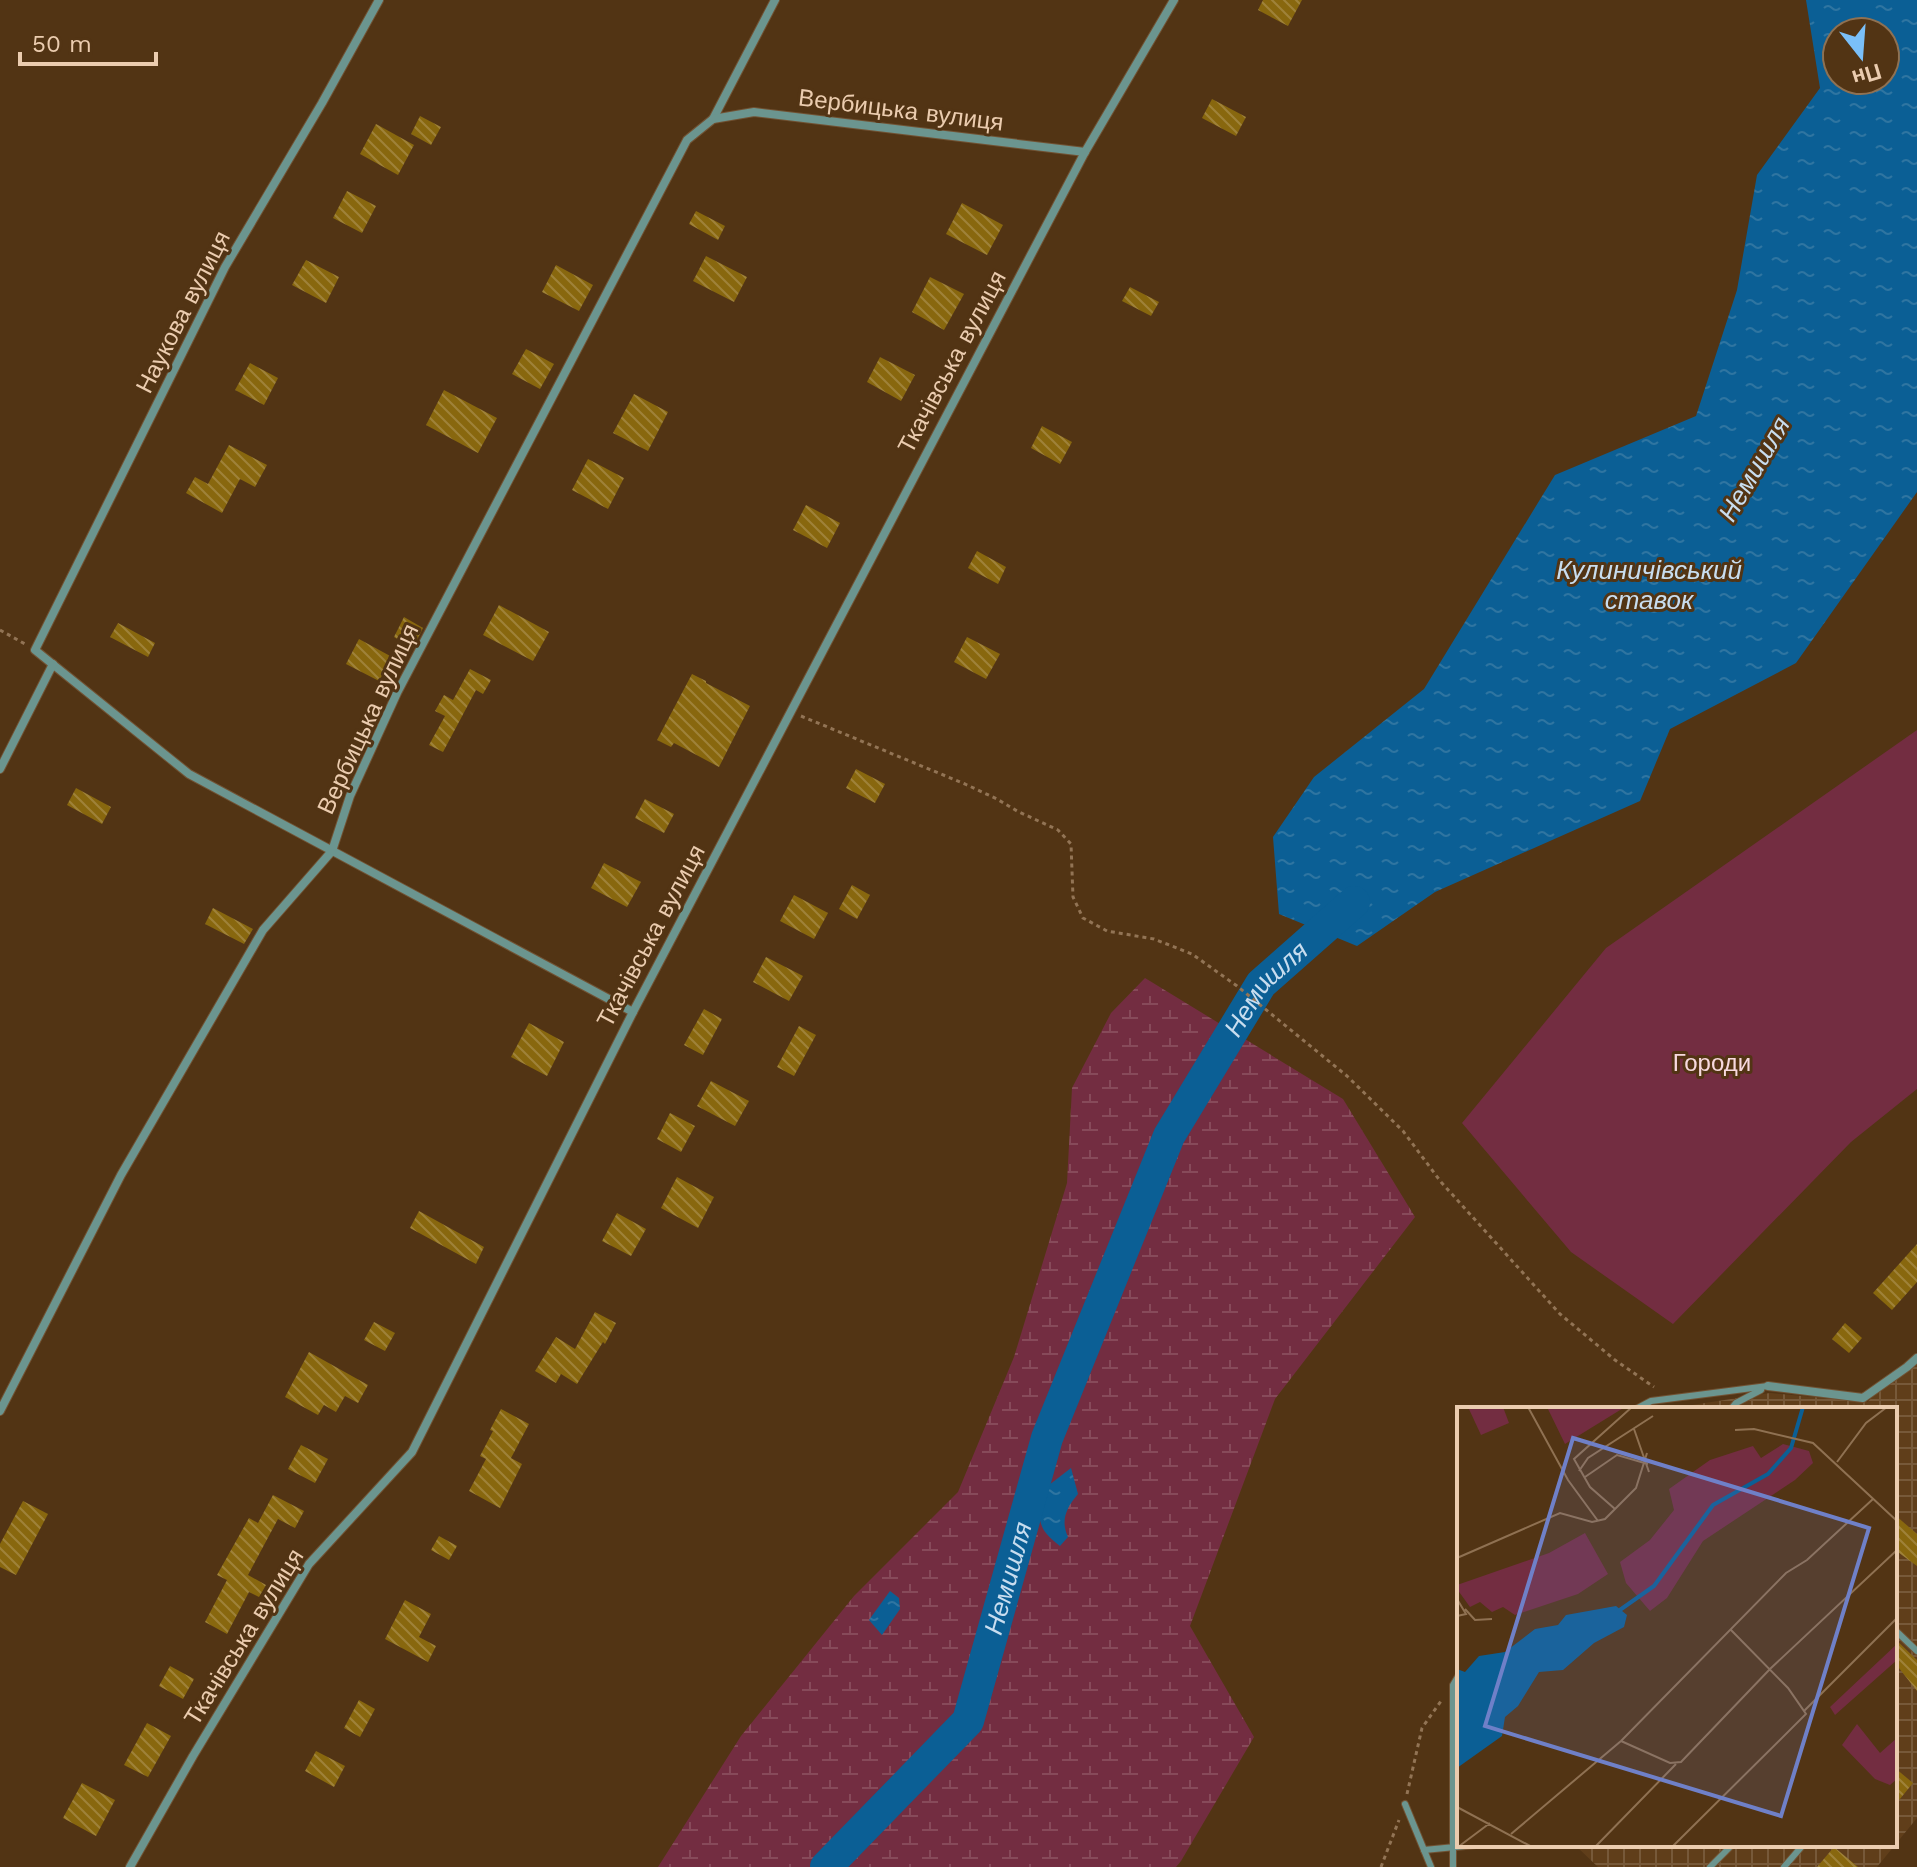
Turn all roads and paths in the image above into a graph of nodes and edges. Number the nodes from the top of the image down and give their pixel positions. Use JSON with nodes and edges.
{"nodes":[{"id":1,"x":379,"y":0,"type":"edge"},
{"id":2,"x":775,"y":0,"type":"edge"},
{"id":3,"x":1174,"y":0,"type":"edge"},
{"id":4,"x":713,"y":119,"type":"junction"},
{"id":5,"x":1085,"y":152,"type":"junction"},
{"id":6,"x":0,"y":630,"type":"edge"},
{"id":7,"x":35,"y":650,"type":"junction"},
{"id":8,"x":53,"y":664,"type":"junction"},
{"id":9,"x":791,"y":711,"type":"junction"},
{"id":10,"x":0,"y":769,"type":"edge"},
{"id":11,"x":332,"y":851,"type":"junction"},
{"id":12,"x":633,"y":1012,"type":"junction"},
{"id":13,"x":1917,"y":1358,"type":"edge"},
{"id":14,"x":1768,"y":1386,"type":"junction"},
{"id":15,"x":1670,"y":1399,"type":"junction"},
{"id":16,"x":1640,"y":1407,"type":"edge"},
{"id":17,"x":1733,"y":1407,"type":"edge"},
{"id":18,"x":0,"y":1411,"type":"edge"},
{"id":19,"x":1897,"y":1632,"type":"edge"},
{"id":20,"x":1917,"y":1651,"type":"edge"},
{"id":21,"x":1457,"y":1678,"type":"edge"},
{"id":22,"x":1453,"y":1685,"type":"junction"},
{"id":23,"x":1405,"y":1804,"type":"junction"},
{"id":24,"x":1461,"y":1847,"type":"edge"},
{"id":25,"x":1730,"y":1847,"type":"edge"},
{"id":26,"x":1801,"y":1847,"type":"edge"},
{"id":27,"x":1453,"y":1848,"type":"junction"},
{"id":28,"x":1424,"y":1850,"type":"junction"},
{"id":29,"x":130,"y":1867,"type":"edge"},
{"id":30,"x":1381,"y":1867,"type":"edge"},
{"id":31,"x":1431,"y":1867,"type":"edge"},
{"id":32,"x":1453,"y":1867,"type":"edge"},
{"id":33,"x":1710,"y":1867,"type":"edge"},
{"id":34,"x":1784,"y":1867,"type":"edge"}],
"edges":[{"from":1,"to":7,"type":"street","name":"Наукова вулиця"},
{"from":2,"to":4,"type":"street","name":"Вербицька вулиця"},
{"from":3,"to":5,"type":"street","name":"Ткачівська вулиця"},
{"from":4,"to":5,"type":"street","name":"Вербицька вулиця"},
{"from":4,"to":11,"type":"street","name":"Вербицька вулиця"},
{"from":5,"to":9,"type":"street","name":"Ткачівська вулиця"},
{"from":6,"to":7,"type":"path"},
{"from":7,"to":8,"type":"street"},
{"from":8,"to":10,"type":"street"},
{"from":8,"to":11,"type":"street"},
{"from":9,"to":12,"type":"street","name":"Ткачівська вулиця"},
{"from":9,"to":15,"type":"path"},
{"from":11,"to":12,"type":"street"},
{"from":11,"to":18,"type":"street","name":"Вербицька вулиця"},
{"from":12,"to":29,"type":"street","name":"Ткачівська вулиця"},
{"from":13,"to":14,"type":"street"},
{"from":14,"to":15,"type":"lane"},
{"from":14,"to":17,"type":"lane"},
{"from":15,"to":16,"type":"lane"},
{"from":19,"to":20,"type":"lane"},
{"from":21,"to":22,"type":"lane"},
{"from":22,"to":23,"type":"path"},
{"from":22,"to":27,"type":"lane"},
{"from":23,"to":28,"type":"lane"},
{"from":23,"to":30,"type":"path"},
{"from":24,"to":27,"type":"lane"},
{"from":25,"to":33,"type":"lane"},
{"from":26,"to":34,"type":"lane"},
{"from":27,"to":28,"type":"lane"},
{"from":27,"to":32,"type":"lane"},
{"from":28,"to":31,"type":"lane"}]}
